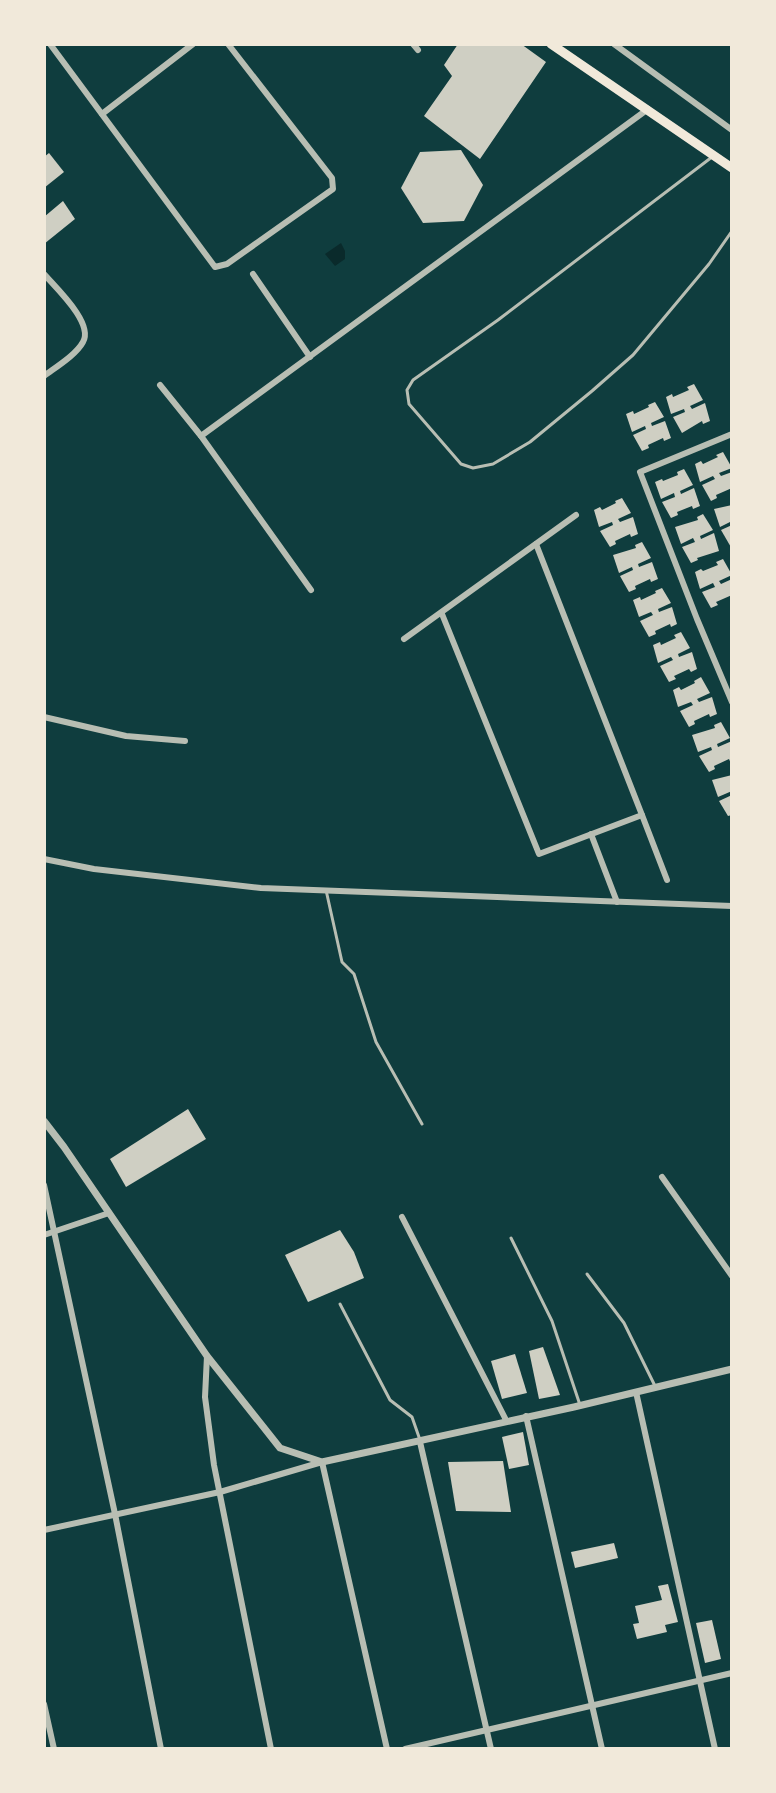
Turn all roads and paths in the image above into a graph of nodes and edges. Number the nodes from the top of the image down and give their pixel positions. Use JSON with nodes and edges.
{"nodes":[{"id":1,"x":50,"y":44,"type":"edge"},
{"id":2,"x":193,"y":44,"type":"edge"},
{"id":3,"x":228,"y":44,"type":"edge"},
{"id":4,"x":551,"y":44,"type":"edge"},
{"id":5,"x":614,"y":44,"type":"edge"},
{"id":6,"x":648,"y":109,"type":"junction"},
{"id":7,"x":102,"y":114,"type":"junction"},
{"id":8,"x":732,"y":130,"type":"edge"},
{"id":9,"x":714,"y":156,"type":"junction"},
{"id":10,"x":731,"y":166,"type":"edge"},
{"id":11,"x":732,"y":231,"type":"edge"},
{"id":12,"x":44,"y":274,"type":"edge"},
{"id":13,"x":253,"y":274,"type":"dead end"},
{"id":14,"x":310,"y":357,"type":"junction"},
{"id":15,"x":44,"y":376,"type":"edge"},
{"id":16,"x":160,"y":385,"type":"dead end"},
{"id":17,"x":732,"y":434,"type":"edge"},
{"id":18,"x":201,"y":436,"type":"junction"},
{"id":19,"x":576,"y":515,"type":"dead end"},
{"id":20,"x":536,"y":544,"type":"junction"},
{"id":21,"x":311,"y":590,"type":"dead end"},
{"id":22,"x":442,"y":614,"type":"junction"},
{"id":23,"x":404,"y":639,"type":"dead end"},
{"id":24,"x":732,"y":702,"type":"edge"},
{"id":25,"x":44,"y":717,"type":"edge"},
{"id":26,"x":185,"y":741,"type":"dead end"},
{"id":27,"x":642,"y":815,"type":"junction"},
{"id":28,"x":591,"y":834,"type":"junction"},
{"id":29,"x":44,"y":859,"type":"edge"},
{"id":30,"x":667,"y":880,"type":"dead end"},
{"id":31,"x":326,"y":890,"type":"junction"},
{"id":32,"x":617,"y":902,"type":"junction"},
{"id":33,"x":732,"y":906,"type":"edge"},
{"id":34,"x":44,"y":1121,"type":"edge"},
{"id":35,"x":422,"y":1124,"type":"dead end"},
{"id":36,"x":662,"y":1177,"type":"dead end"},
{"id":37,"x":44,"y":1185,"type":"edge"},
{"id":38,"x":109,"y":1213,"type":"junction"},
{"id":39,"x":402,"y":1217,"type":"dead end"},
{"id":40,"x":53,"y":1233,"type":"junction"},
{"id":41,"x":44,"y":1235,"type":"edge"},
{"id":42,"x":511,"y":1238,"type":"dead end"},
{"id":43,"x":587,"y":1274,"type":"dead end"},
{"id":44,"x":732,"y":1276,"type":"edge"},
{"id":45,"x":340,"y":1304,"type":"dead end"},
{"id":46,"x":207,"y":1356,"type":"junction"},
{"id":47,"x":732,"y":1369,"type":"edge"},
{"id":48,"x":656,"y":1387,"type":"junction"},
{"id":49,"x":636,"y":1392,"type":"junction"},
{"id":50,"x":580,"y":1406,"type":"junction"},
{"id":51,"x":526,"y":1416,"type":"junction"},
{"id":52,"x":506,"y":1420,"type":"junction"},
{"id":53,"x":420,"y":1442,"type":"junction"},
{"id":54,"x":322,"y":1462,"type":"junction"},
{"id":55,"x":220,"y":1492,"type":"junction"},
{"id":56,"x":115,"y":1514,"type":"junction"},
{"id":57,"x":44,"y":1530,"type":"edge"},
{"id":58,"x":732,"y":1673,"type":"edge"},
{"id":59,"x":699,"y":1680,"type":"junction"},
{"id":60,"x":44,"y":1704,"type":"edge"},
{"id":61,"x":592,"y":1705,"type":"junction"},
{"id":62,"x":487,"y":1731,"type":"junction"},
{"id":63,"x":54,"y":1749,"type":"edge"},
{"id":64,"x":161,"y":1749,"type":"edge"},
{"id":65,"x":271,"y":1749,"type":"edge"},
{"id":66,"x":387,"y":1749,"type":"edge"},
{"id":67,"x":405,"y":1749,"type":"edge"},
{"id":68,"x":491,"y":1749,"type":"edge"},
{"id":69,"x":602,"y":1749,"type":"edge"},
{"id":70,"x":715,"y":1749,"type":"edge"}],
"edges":[{"from":1,"to":7,"type":"street"},
{"from":2,"to":7,"type":"street"},
{"from":3,"to":7,"type":"street"},
{"from":4,"to":6,"type":"main road"},
{"from":5,"to":8,"type":"street"},
{"from":6,"to":9,"type":"main road"},
{"from":6,"to":14,"type":"street"},
{"from":9,"to":10,"type":"main road"},
{"from":9,"to":11,"type":"lane"},
{"from":12,"to":15,"type":"street"},
{"from":13,"to":14,"type":"street"},
{"from":14,"to":18,"type":"street"},
{"from":16,"to":18,"type":"street"},
{"from":17,"to":24,"type":"street"},
{"from":18,"to":21,"type":"street"},
{"from":19,"to":20,"type":"street"},
{"from":20,"to":22,"type":"street"},
{"from":20,"to":27,"type":"street"},
{"from":22,"to":23,"type":"street"},
{"from":22,"to":28,"type":"street"},
{"from":25,"to":26,"type":"street"},
{"from":27,"to":28,"type":"street"},
{"from":27,"to":30,"type":"street"},
{"from":28,"to":32,"type":"street"},
{"from":29,"to":31,"type":"street"},
{"from":31,"to":32,"type":"street"},
{"from":31,"to":35,"type":"lane"},
{"from":32,"to":33,"type":"street"},
{"from":34,"to":38,"type":"street"},
{"from":36,"to":44,"type":"street"},
{"from":37,"to":40,"type":"street"},
{"from":38,"to":40,"type":"street"},
{"from":38,"to":46,"type":"street"},
{"from":39,"to":52,"type":"street"},
{"from":40,"to":41,"type":"street"},
{"from":40,"to":56,"type":"street"},
{"from":42,"to":50,"type":"lane"},
{"from":43,"to":48,"type":"lane"},
{"from":45,"to":53,"type":"lane"},
{"from":46,"to":54,"type":"street"},
{"from":46,"to":55,"type":"street"},
{"from":47,"to":48,"type":"street"},
{"from":48,"to":49,"type":"street"},
{"from":49,"to":50,"type":"street"},
{"from":49,"to":59,"type":"street"},
{"from":50,"to":51,"type":"street"},
{"from":51,"to":52,"type":"street"},
{"from":51,"to":61,"type":"street"},
{"from":52,"to":53,"type":"street"},
{"from":53,"to":54,"type":"street"},
{"from":53,"to":62,"type":"street"},
{"from":54,"to":55,"type":"street"},
{"from":54,"to":66,"type":"street"},
{"from":55,"to":56,"type":"street"},
{"from":55,"to":65,"type":"street"},
{"from":56,"to":57,"type":"street"},
{"from":56,"to":64,"type":"street"},
{"from":58,"to":59,"type":"street"},
{"from":59,"to":61,"type":"street"},
{"from":59,"to":70,"type":"street"},
{"from":60,"to":63,"type":"street"},
{"from":61,"to":62,"type":"street"},
{"from":61,"to":69,"type":"street"},
{"from":62,"to":67,"type":"street"},
{"from":62,"to":68,"type":"street"}]}
